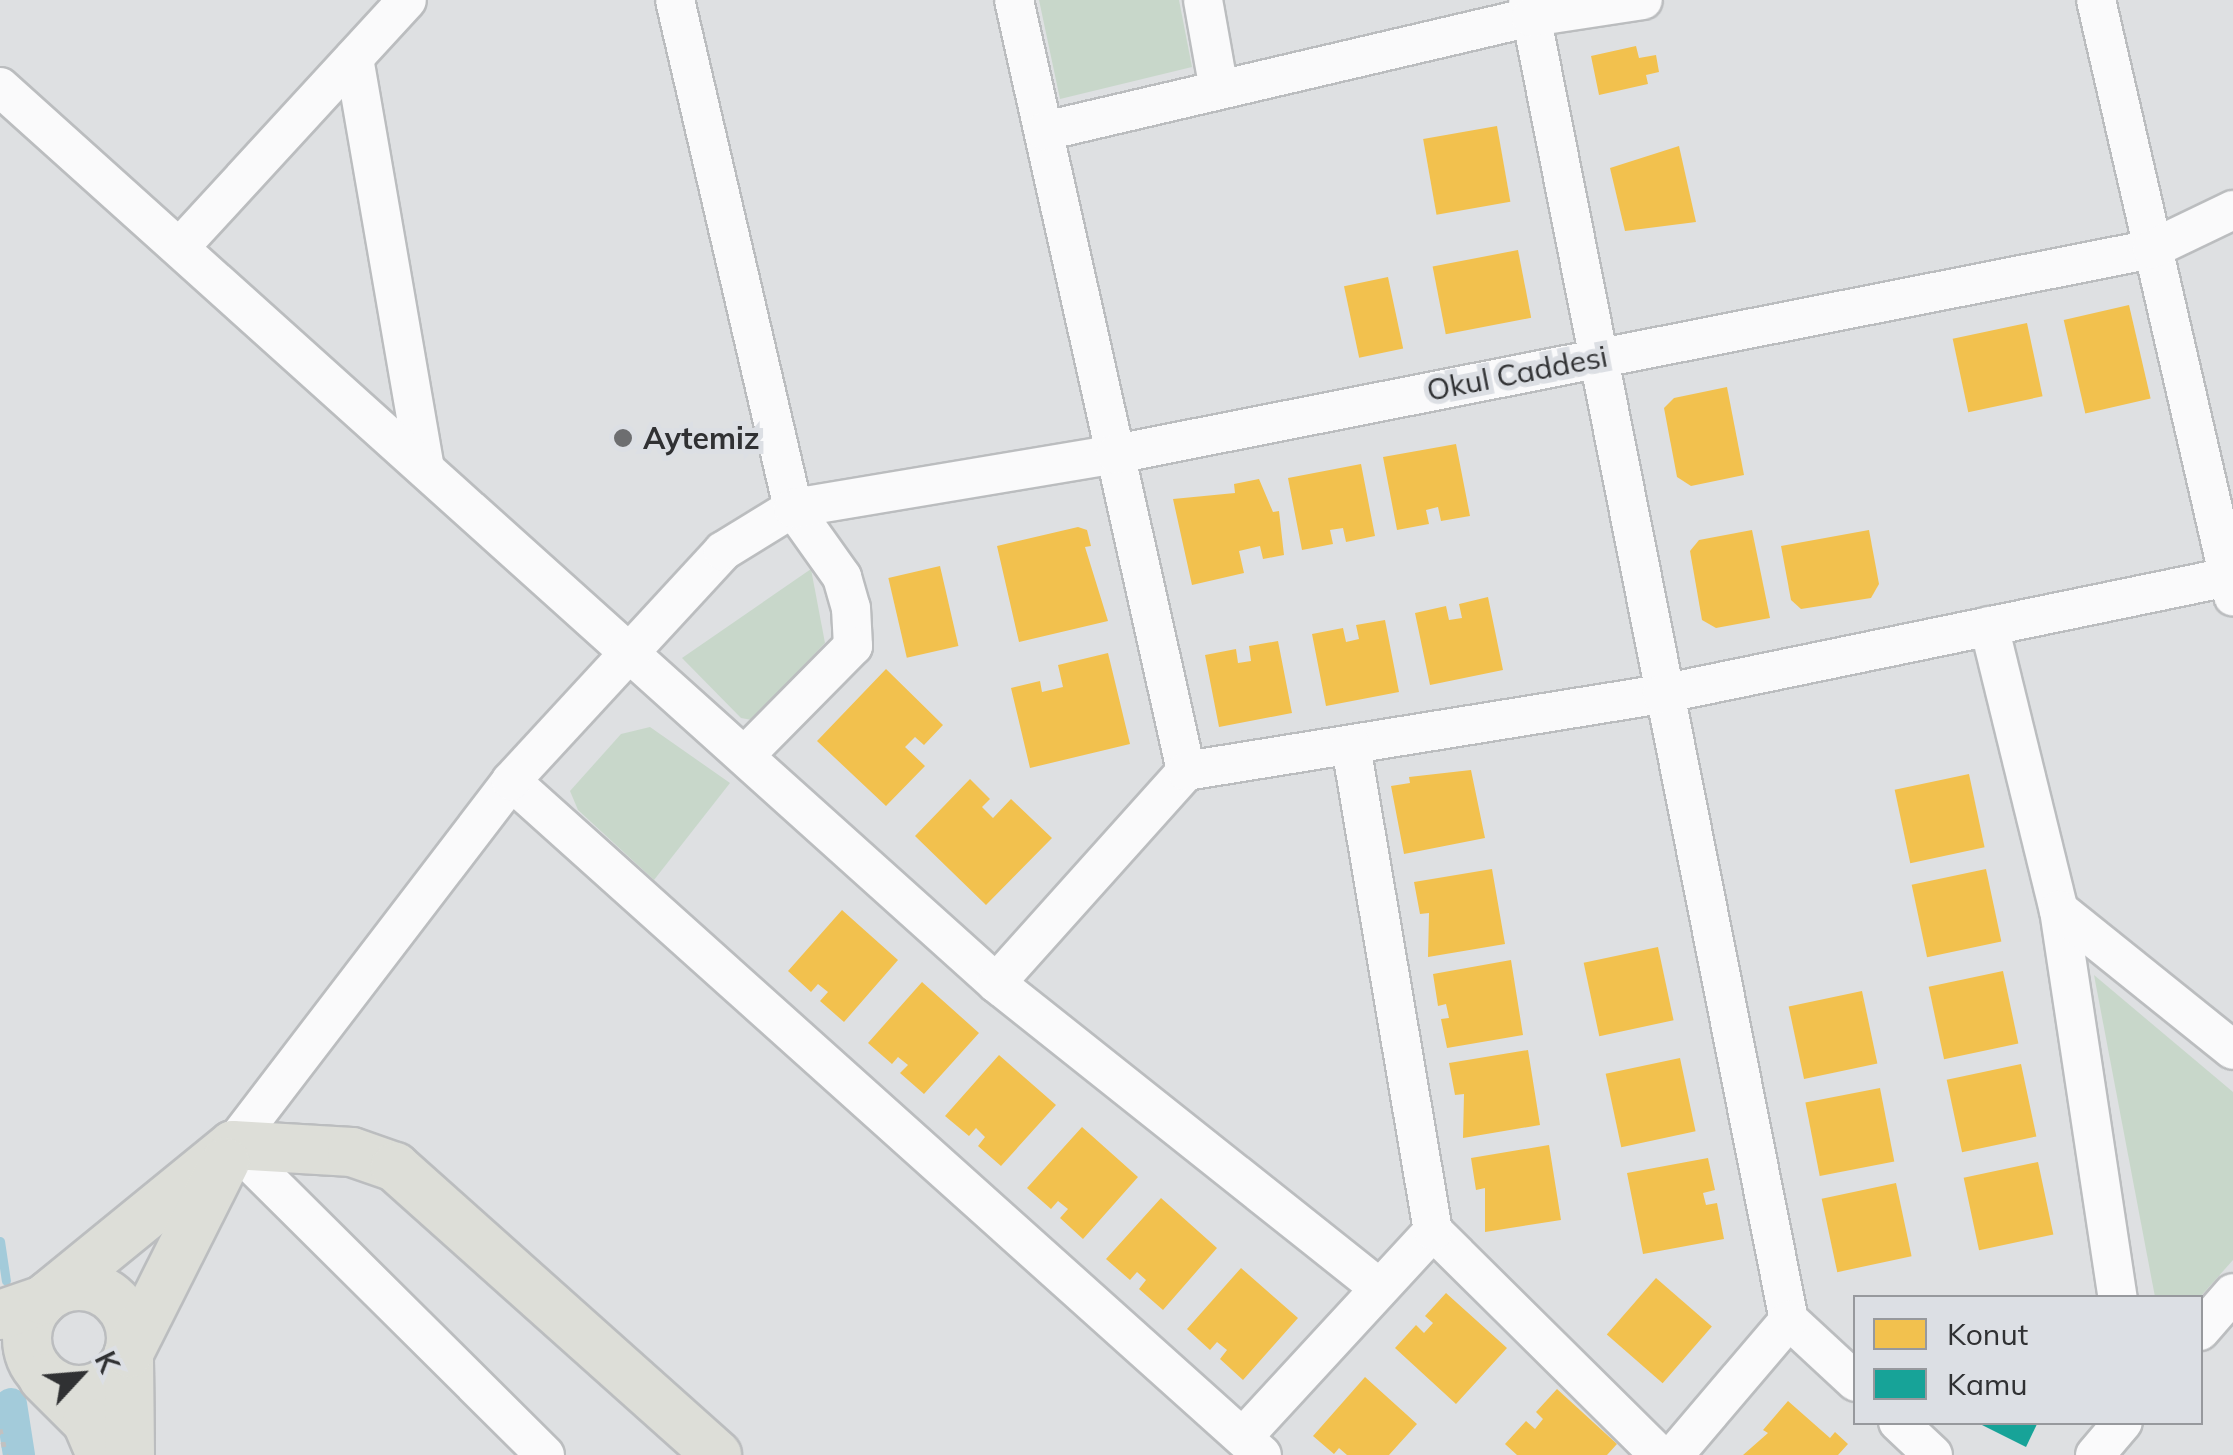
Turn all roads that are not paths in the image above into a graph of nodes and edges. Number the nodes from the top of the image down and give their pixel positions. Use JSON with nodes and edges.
{"nodes":[{"id":1,"x":406,"y":0,"type":"edge"},
{"id":2,"x":675,"y":0,"type":"edge"},
{"id":3,"x":1014,"y":0,"type":"edge"},
{"id":4,"x":1202,"y":0,"type":"edge"},
{"id":5,"x":1643,"y":0,"type":"edge"},
{"id":6,"x":2096,"y":0,"type":"edge"},
{"id":7,"x":1530,"y":8,"type":"edge"},
{"id":8,"x":354,"y":58,"type":"junction"},
{"id":9,"x":0,"y":87,"type":"edge"},
{"id":10,"x":1219,"y":90,"type":"junction"},
{"id":11,"x":1044,"y":131,"type":"junction"},
{"id":12,"x":2233,"y":210,"type":"edge"},
{"id":13,"x":180,"y":247,"type":"junction"},
{"id":14,"x":2152,"y":249,"type":"junction"},
{"id":15,"x":1600,"y":357,"type":"junction"},
{"id":16,"x":1116,"y":454,"type":"junction"},
{"id":17,"x":424,"y":464,"type":"junction"},
{"id":18,"x":793,"y":508,"type":"junction"},
{"id":19,"x":2231,"y":583,"type":"edge"},
{"id":20,"x":1989,"y":626,"type":"junction"},
{"id":21,"x":630,"y":647,"type":"junction"},
{"id":22,"x":1662,"y":694,"type":"junction"},
{"id":23,"x":1351,"y":744,"type":"junction"},
{"id":24,"x":746,"y":754,"type":"junction"},
{"id":25,"x":1186,"y":771,"type":"junction"},
{"id":26,"x":511,"y":780,"type":"junction"},
{"id":27,"x":2059,"y":910,"type":"junction"},
{"id":28,"x":996,"y":983,"type":"junction"},
{"id":29,"x":2233,"y":1050,"type":"edge"},
{"id":30,"x":233,"y":1145,"type":"junction"},
{"id":31,"x":1433,"y":1231,"type":"junction"},
{"id":32,"x":1379,"y":1288,"type":"junction"},
{"id":33,"x":2233,"y":1293,"type":"edge"},
{"id":34,"x":2118,"y":1295,"type":"edge"},
{"id":35,"x":22,"y":1308,"type":"edge"},
{"id":36,"x":1789,"y":1320,"type":"junction"},
{"id":37,"x":2203,"y":1328,"type":"edge"},
{"id":38,"x":129,"y":1353,"type":"junction"},
{"id":39,"x":0,"y":1356,"type":"edge"},
{"id":40,"x":1853,"y":1379,"type":"edge"},
{"id":41,"x":52,"y":1382,"type":"junction"},
{"id":42,"x":1901,"y":1425,"type":"edge"},
{"id":43,"x":2120,"y":1425,"type":"edge"},
{"id":44,"x":1253,"y":1446,"type":"edge"},
{"id":45,"x":101,"y":1455,"type":"edge"},
{"id":46,"x":130,"y":1455,"type":"edge"},
{"id":47,"x":544,"y":1455,"type":"edge"},
{"id":48,"x":717,"y":1455,"type":"edge"},
{"id":49,"x":1659,"y":1455,"type":"edge"},
{"id":50,"x":1674,"y":1455,"type":"edge"},
{"id":51,"x":1932,"y":1455,"type":"edge"},
{"id":52,"x":2095,"y":1455,"type":"edge"}],
"edges":[{"from":1,"to":8,"type":"street"},
{"from":2,"to":18,"type":"street"},
{"from":3,"to":11,"type":"street"},
{"from":4,"to":10,"type":"street"},
{"from":5,"to":7,"type":"street"},
{"from":6,"to":14,"type":"street"},
{"from":7,"to":10,"type":"street"},
{"from":7,"to":15,"type":"street"},
{"from":8,"to":13,"type":"street"},
{"from":8,"to":17,"type":"street"},
{"from":9,"to":13,"type":"street"},
{"from":10,"to":11,"type":"street"},
{"from":11,"to":16,"type":"street"},
{"from":12,"to":14,"type":"street","name":"Okul Caddesi"},
{"from":13,"to":17,"type":"street"},
{"from":14,"to":15,"type":"street","name":"Okul Caddesi"},
{"from":14,"to":19,"type":"street"},
{"from":15,"to":16,"type":"street","name":"Okul Caddesi"},
{"from":15,"to":22,"type":"street"},
{"from":16,"to":18,"type":"street","name":"Okul Caddesi"},
{"from":16,"to":25,"type":"street"},
{"from":17,"to":21,"type":"street"},
{"from":18,"to":21,"type":"street"},
{"from":18,"to":24,"type":"street"},
{"from":19,"to":20,"type":"street"},
{"from":20,"to":22,"type":"street"},
{"from":20,"to":27,"type":"street"},
{"from":21,"to":24,"type":"street"},
{"from":21,"to":26,"type":"street"},
{"from":22,"to":23,"type":"street"},
{"from":22,"to":36,"type":"street"},
{"from":23,"to":25,"type":"street"},
{"from":23,"to":31,"type":"street"},
{"from":24,"to":28,"type":"street"},
{"from":25,"to":28,"type":"street"},
{"from":26,"to":30,"type":"street"},
{"from":26,"to":44,"type":"street"},
{"from":27,"to":29,"type":"street"},
{"from":27,"to":34,"type":"street"},
{"from":28,"to":32,"type":"street"},
{"from":30,"to":35,"type":"main road"},
{"from":30,"to":38,"type":"main road"},
{"from":30,"to":47,"type":"street"},
{"from":30,"to":48,"type":"main road"},
{"from":31,"to":32,"type":"street"},
{"from":31,"to":49,"type":"street"},
{"from":32,"to":44,"type":"street"},
{"from":33,"to":37,"type":"street"},
{"from":35,"to":38,"type":"main road"},
{"from":35,"to":41,"type":"main road"},
{"from":36,"to":40,"type":"street"},
{"from":36,"to":50,"type":"street"},
{"from":38,"to":41,"type":"main road"},
{"from":38,"to":46,"type":"main road"},
{"from":39,"to":41,"type":"main road"},
{"from":41,"to":45,"type":"main road"},
{"from":42,"to":51,"type":"street"},
{"from":43,"to":52,"type":"street"}]}
